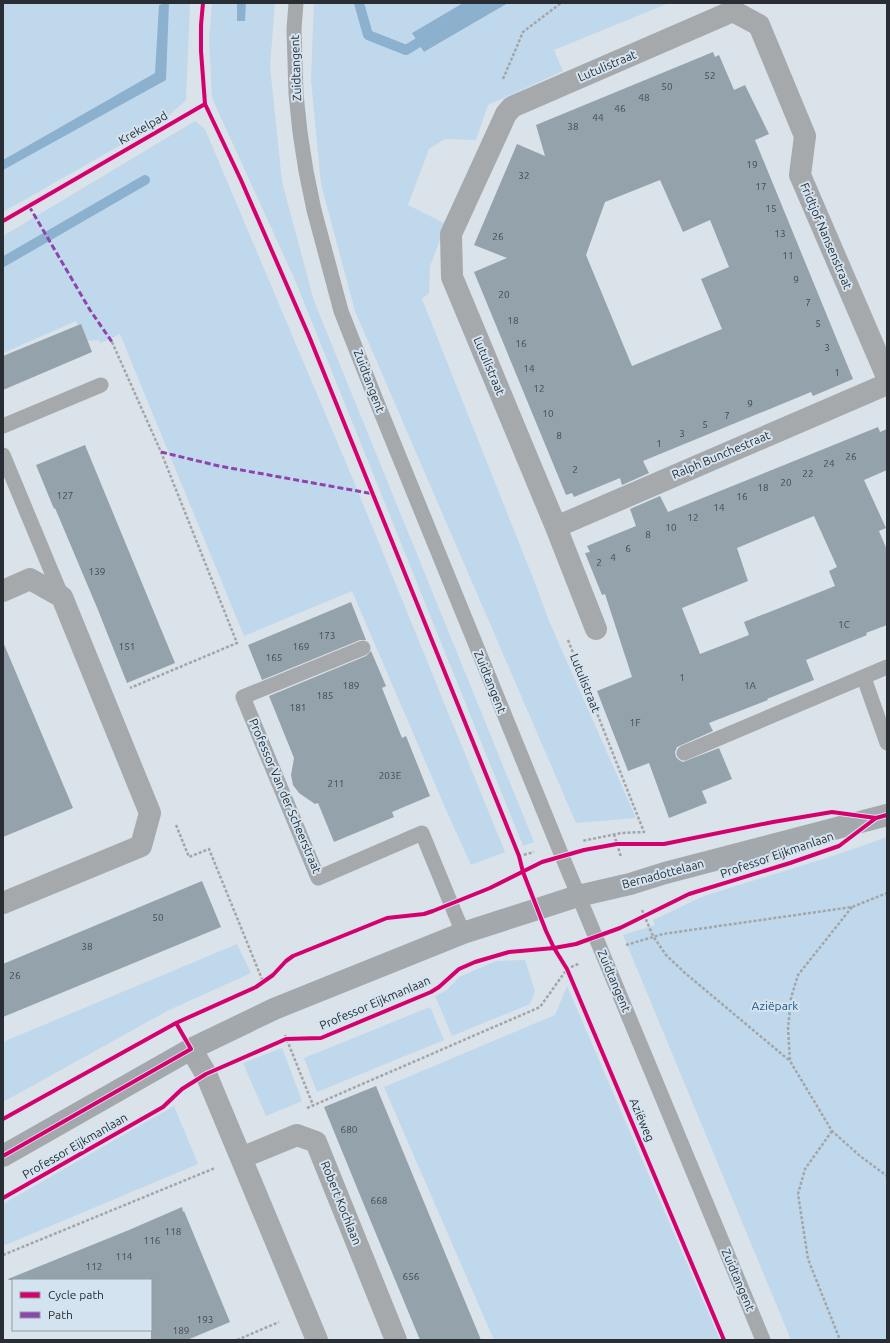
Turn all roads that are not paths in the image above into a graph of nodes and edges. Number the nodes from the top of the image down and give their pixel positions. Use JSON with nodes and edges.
{"nodes":[{"id":1,"x":296,"y":3,"type":"edge"},
{"id":2,"x":759,"y":26,"type":"joint"},
{"id":3,"x":887,"y":377,"type":"edge"},
{"id":4,"x":887,"y":384,"type":"edge"},
{"id":5,"x":102,"y":385,"type":"dead end"},
{"id":6,"x":3,"y":426,"type":"edge"},
{"id":7,"x":3,"y":455,"type":"edge"},
{"id":8,"x":556,"y":527,"type":"junction"},
{"id":9,"x":3,"y":591,"type":"edge"},
{"id":10,"x":62,"y":597,"type":"junction"},
{"id":11,"x":596,"y":629,"type":"road end"},
{"id":12,"x":363,"y":648,"type":"dead end"},
{"id":13,"x":887,"y":667,"type":"edge"},
{"id":14,"x":864,"y":678,"type":"junction"},
{"id":15,"x":887,"y":743,"type":"edge"},
{"id":16,"x":684,"y":753,"type":"dead end"},
{"id":17,"x":887,"y":815,"type":"edge"},
{"id":18,"x":578,"y":896,"type":"junction"},
{"id":19,"x":3,"y":903,"type":"edge"},
{"id":20,"x":463,"y":933,"type":"junction"},
{"id":21,"x":191,"y":1049,"type":"junction"},
{"id":22,"x":3,"y":1156,"type":"edge"},
{"id":23,"x":241,"y":1158,"type":"junction"},
{"id":24,"x":317,"y":1340,"type":"edge"},
{"id":25,"x":396,"y":1340,"type":"edge"},
{"id":26,"x":763,"y":1340,"type":"edge"}],
"edges":[{"from":1,"to":18,"type":"lane","name":"Zuidtangent"},
{"from":2,"to":3,"type":"street","name":"Fridtjof Nansenstraat"},
{"from":2,"to":8,"type":"street","name":"Lutulistraat"},
{"from":4,"to":8,"type":"street","name":"Ralph Bunchestraat"},
{"from":5,"to":6,"type":"lane"},
{"from":7,"to":10,"type":"lane"},
{"from":8,"to":11,"type":"street","name":"Lutulistraat"},
{"from":9,"to":10,"type":"street"},
{"from":10,"to":19,"type":"street"},
{"from":12,"to":20,"type":"lane","name":"Professor Van der Scheerstraat"},
{"from":13,"to":14,"type":"lane"},
{"from":14,"to":15,"type":"lane"},
{"from":14,"to":16,"type":"lane"},
{"from":17,"to":18,"type":"street","name":"Bernadottelaan"},
{"from":18,"to":20,"type":"street"},
{"from":18,"to":26,"type":"lane","name":"Zuidtangent"},
{"from":20,"to":21,"type":"street"},
{"from":21,"to":22,"type":"street"},
{"from":21,"to":23,"type":"street"},
{"from":23,"to":24,"type":"street"},
{"from":23,"to":25,"type":"street","name":"Robert Kochlaan"}]}
